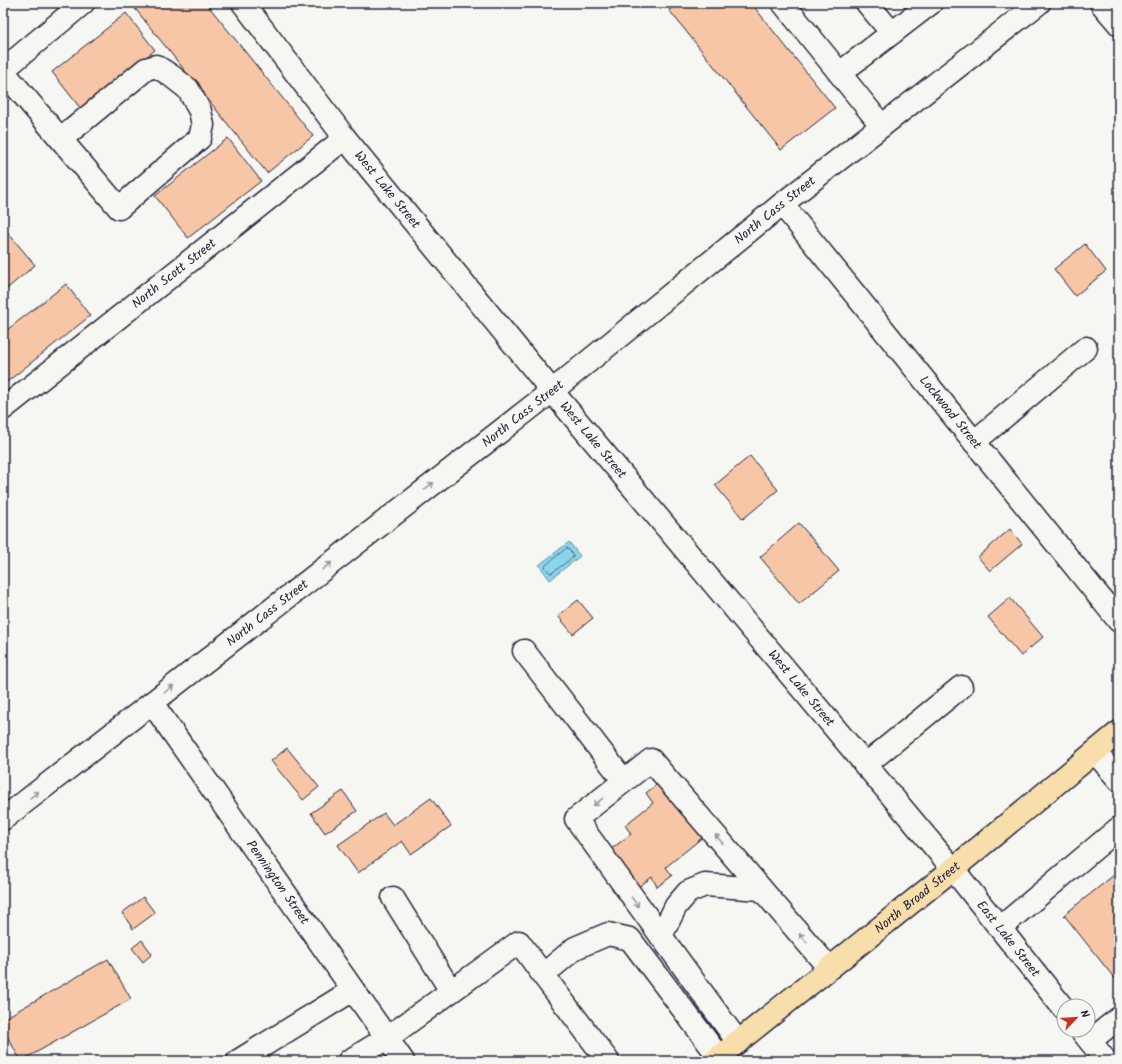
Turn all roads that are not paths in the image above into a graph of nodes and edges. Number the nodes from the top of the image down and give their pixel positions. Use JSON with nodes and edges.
{"nodes":[{"id":1,"x":84,"y":3,"type":"edge"},
{"id":2,"x":243,"y":3,"type":"edge"},
{"id":3,"x":783,"y":3,"type":"edge"},
{"id":4,"x":867,"y":3,"type":"edge"},
{"id":5,"x":931,"y":3,"type":"edge"},
{"id":6,"x":1039,"y":3,"type":"edge"},
{"id":7,"x":1101,"y":3,"type":"edge"},
{"id":8,"x":1119,"y":24,"type":"edge"},
{"id":9,"x":892,"y":33,"type":"junction"},
{"id":10,"x":3,"y":70,"type":"edge"},
{"id":11,"x":840,"y":73,"type":"junction"},
{"id":12,"x":882,"y":126,"type":"junction"},
{"id":13,"x":345,"y":138,"type":"junction"},
{"id":14,"x":61,"y":139,"type":"junction"},
{"id":15,"x":782,"y":204,"type":"junction"},
{"id":16,"x":1086,"y":348,"type":"dead end"},
{"id":17,"x":552,"y":390,"type":"junction"},
{"id":18,"x":3,"y":409,"type":"edge"},
{"id":19,"x":974,"y":442,"type":"junction"},
{"id":20,"x":1119,"y":621,"type":"edge"},
{"id":21,"x":524,"y":651,"type":"dead end"},
{"id":22,"x":961,"y":688,"type":"dead end"},
{"id":23,"x":152,"y":703,"type":"junction"},
{"id":24,"x":1119,"y":732,"type":"edge"},
{"id":25,"x":1095,"y":752,"type":"junction"},
{"id":26,"x":865,"y":765,"type":"junction"},
{"id":27,"x":1119,"y":780,"type":"edge"},
{"id":28,"x":624,"y":782,"type":"junction"},
{"id":29,"x":3,"y":819,"type":"edge"},
{"id":30,"x":1119,"y":828,"type":"edge"},
{"id":31,"x":953,"y":869,"type":"junction"},
{"id":32,"x":761,"y":889,"type":"junction"},
{"id":33,"x":393,"y":898,"type":"dead end"},
{"id":34,"x":1000,"y":928,"type":"junction"},
{"id":35,"x":661,"y":936,"type":"junction"},
{"id":36,"x":828,"y":968,"type":"junction"},
{"id":37,"x":544,"y":974,"type":"junction"},
{"id":38,"x":354,"y":990,"type":"junction"},
{"id":39,"x":451,"y":991,"type":"junction"},
{"id":40,"x":1056,"y":999,"type":"edge"},
{"id":41,"x":1119,"y":1018,"type":"edge"},
{"id":42,"x":1096,"y":1030,"type":"edge"},
{"id":43,"x":387,"y":1038,"type":"junction"},
{"id":44,"x":1087,"y":1038,"type":"edge"},
{"id":45,"x":738,"y":1042,"type":"junction"},
{"id":46,"x":717,"y":1059,"type":"edge"},
{"id":47,"x":238,"y":1061,"type":"edge"},
{"id":48,"x":349,"y":1061,"type":"edge"},
{"id":49,"x":403,"y":1061,"type":"edge"},
{"id":50,"x":608,"y":1061,"type":"edge"},
{"id":51,"x":1106,"y":1061,"type":"edge"}],
"edges":[{"from":1,"to":10,"type":"street"},
{"from":2,"to":13,"type":"street","name":"West Lake Street"},
{"from":3,"to":11,"type":"street"},
{"from":4,"to":9,"type":"street"},
{"from":5,"to":9,"type":"street"},
{"from":6,"to":12,"type":"street","name":"North Cass Street"},
{"from":7,"to":8,"type":"street"},
{"from":9,"to":11,"type":"street"},
{"from":10,"to":14,"type":"street"},
{"from":11,"to":12,"type":"street"},
{"from":12,"to":15,"type":"street","name":"North Cass Street"},
{"from":13,"to":17,"type":"street","name":"West Lake Street"},
{"from":13,"to":18,"type":"street","name":"North Scott Street"},
{"from":14,"to":14,"type":"street"},
{"from":15,"to":17,"type":"street","name":"North Cass Street"},
{"from":15,"to":19,"type":"street","name":"Lockwood Street"},
{"from":16,"to":19,"type":"street"},
{"from":23,"to":17,"type":"street","name":"North Cass Street","one_way":true},
{"from":17,"to":26,"type":"street","name":"West Lake Street"},
{"from":19,"to":20,"type":"street","name":"Lockwood Street"},
{"from":21,"to":28,"type":"street"},
{"from":22,"to":26,"type":"street"},
{"from":29,"to":23,"type":"street","name":"North Cass Street","one_way":true},
{"from":23,"to":38,"type":"street","name":"Pennington Street"},
{"from":24,"to":25,"type":"main road","name":"North Broad Street"},
{"from":25,"to":27,"type":"street"},
{"from":25,"to":31,"type":"main road","name":"North Broad Street"},
{"from":26,"to":31,"type":"street","name":"West Lake Street"},
{"from":32,"to":28,"type":"street","one_way":true},
{"from":28,"to":35,"type":"street","one_way":true},
{"from":30,"to":34,"type":"street"},
{"from":31,"to":34,"type":"street","name":"East Lake Street"},
{"from":31,"to":36,"type":"main road","name":"North Broad Street"},
{"from":32,"to":35,"type":"street"},
{"from":36,"to":32,"type":"street","one_way":true},
{"from":33,"to":39,"type":"street"},
{"from":34,"to":40,"type":"street","name":"East Lake Street"},
{"from":35,"to":45,"type":"street"},
{"from":36,"to":45,"type":"main road","name":"North Broad Street"},
{"from":37,"to":39,"type":"street"},
{"from":37,"to":46,"type":"street"},
{"from":37,"to":50,"type":"street"},
{"from":38,"to":43,"type":"street","name":"Pennington Street"},
{"from":38,"to":47,"type":"street"},
{"from":39,"to":43,"type":"street"},
{"from":41,"to":42,"type":"street"},
{"from":43,"to":48,"type":"street"},
{"from":43,"to":49,"type":"street","name":"Pennington Street"},
{"from":44,"to":51,"type":"street"},
{"from":45,"to":46,"type":"main road","name":"North Broad Street"}]}
